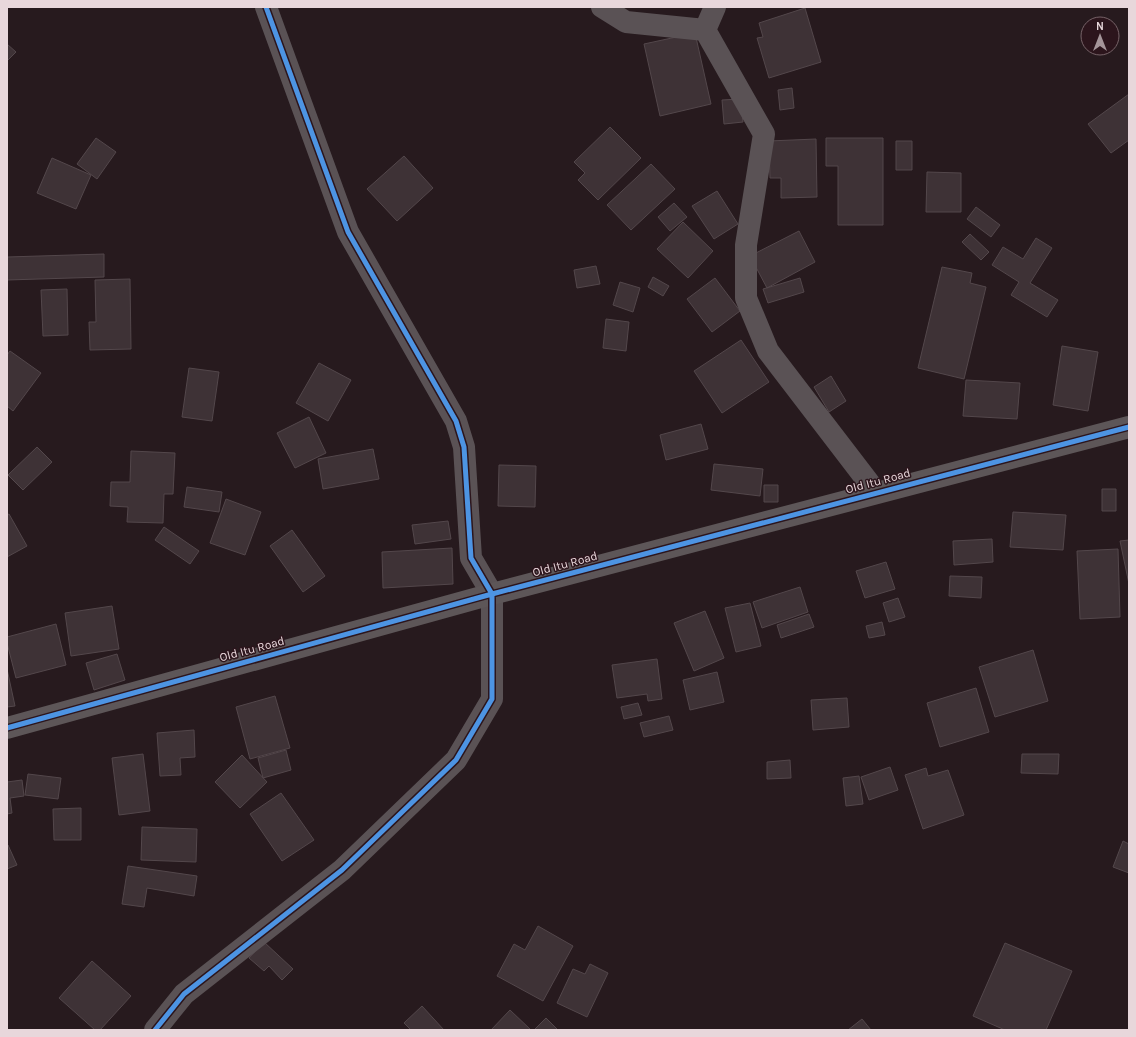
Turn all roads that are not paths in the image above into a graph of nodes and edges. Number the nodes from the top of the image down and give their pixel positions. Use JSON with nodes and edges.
{"nodes":[{"id":1,"x":266,"y":7,"type":"edge"},
{"id":2,"x":602,"y":7,"type":"edge"},
{"id":3,"x":715,"y":7,"type":"edge"},
{"id":4,"x":705,"y":30,"type":"junction"},
{"id":5,"x":1129,"y":426,"type":"edge"},
{"id":6,"x":876,"y":492,"type":"junction"},
{"id":7,"x":492,"y":594,"type":"junction"},
{"id":8,"x":7,"y":728,"type":"edge"},
{"id":9,"x":155,"y":1030,"type":"edge"}],
"edges":[{"from":1,"to":7,"type":"street"},
{"from":2,"to":4,"type":"street"},
{"from":3,"to":4,"type":"street"},
{"from":4,"to":6,"type":"street"},
{"from":5,"to":6,"type":"street","name":"Old Itu Road"},
{"from":6,"to":7,"type":"street","name":"Old Itu Road"},
{"from":7,"to":8,"type":"street","name":"Old Itu Road"},
{"from":7,"to":9,"type":"street"}]}
